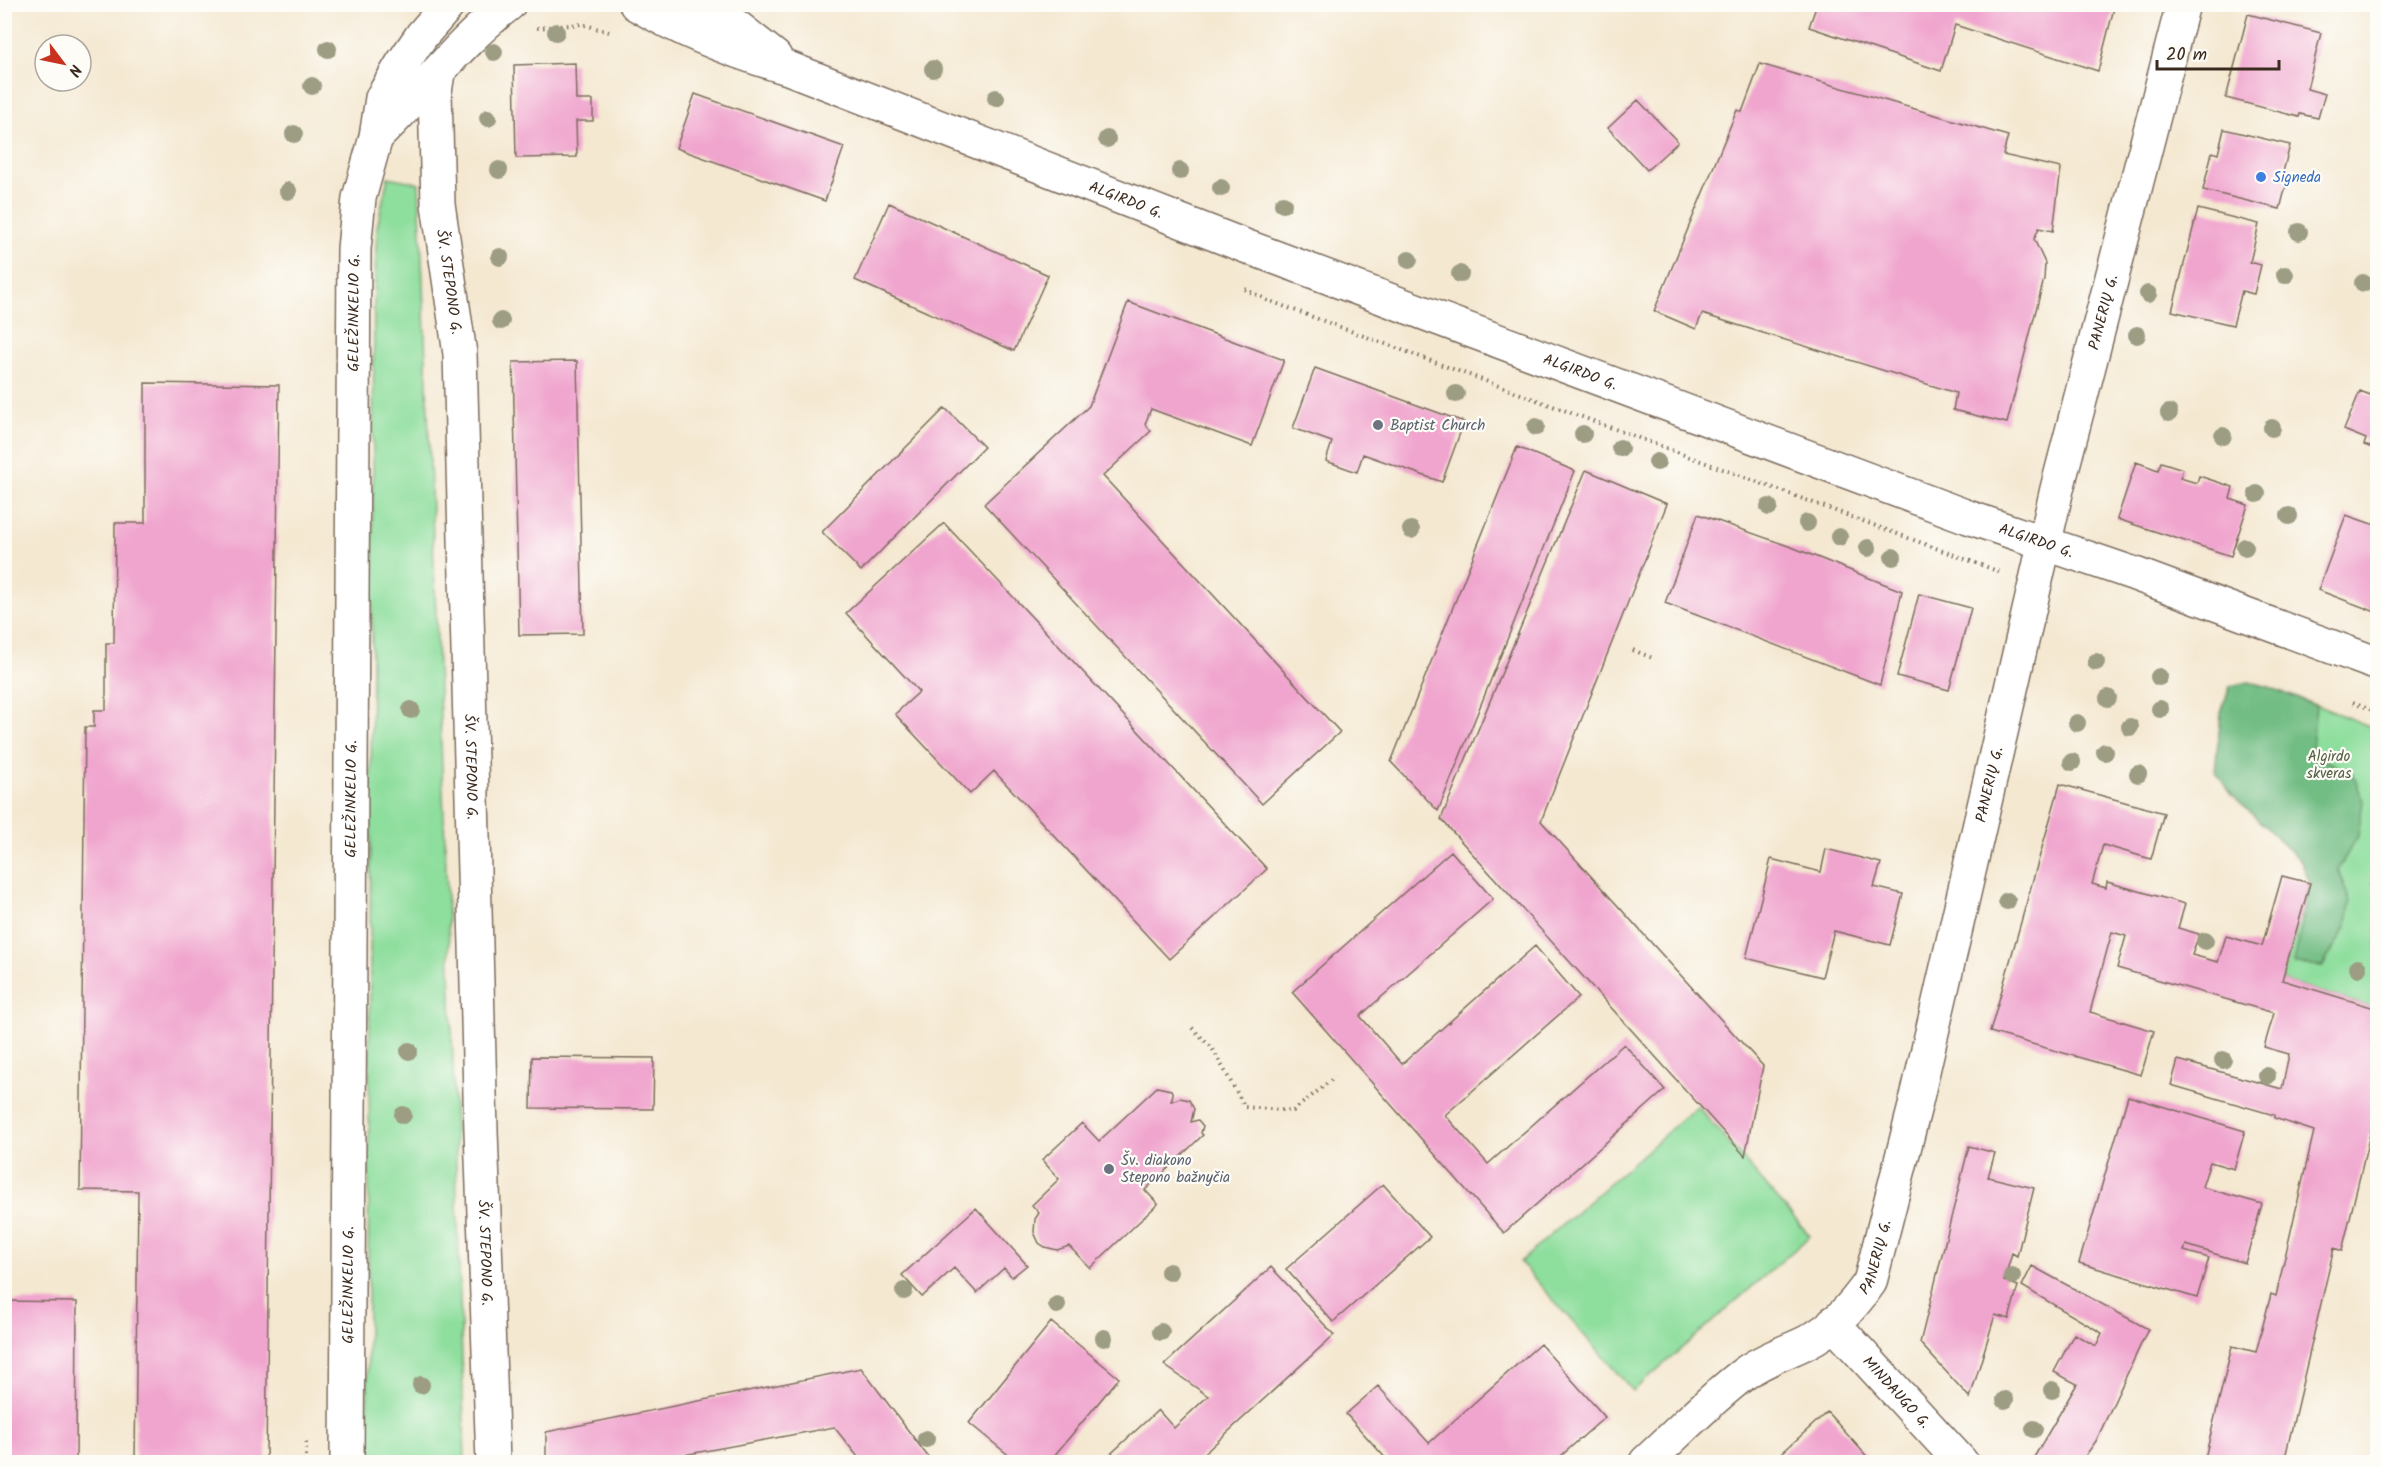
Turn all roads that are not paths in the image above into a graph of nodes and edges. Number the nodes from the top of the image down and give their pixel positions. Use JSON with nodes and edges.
{"nodes":[{"id":1,"x":449,"y":4,"type":"edge"},
{"id":2,"x":509,"y":4,"type":"edge"},
{"id":3,"x":636,"y":4,"type":"edge"},
{"id":4,"x":704,"y":4,"type":"edge"},
{"id":5,"x":2183,"y":4,"type":"edge"},
{"id":6,"x":788,"y":68,"type":"junction"},
{"id":7,"x":438,"y":73,"type":"junction"},
{"id":8,"x":376,"y":137,"type":"junction"},
{"id":9,"x":2044,"y":544,"type":"junction"},
{"id":10,"x":2378,"y":664,"type":"edge"},
{"id":11,"x":1833,"y":1323,"type":"junction"},
{"id":12,"x":347,"y":1462,"type":"edge"},
{"id":13,"x":493,"y":1462,"type":"edge"},
{"id":14,"x":1646,"y":1462,"type":"edge"},
{"id":15,"x":1961,"y":1462,"type":"edge"}],
"edges":[{"from":1,"to":8,"type":"street","name":"GELEŽINKELIO G."},
{"from":2,"to":7,"type":"street"},
{"from":3,"to":6,"type":"street","name":"ALGIRDO G."},
{"from":4,"to":6,"type":"street","name":"ALGIRDO G."},
{"from":5,"to":9,"type":"street","name":"PANERIŲ G."},
{"from":6,"to":9,"type":"street","name":"ALGIRDO G."},
{"from":7,"to":8,"type":"street"},
{"from":7,"to":13,"type":"street","name":"ŠV. STEPONO G."},
{"from":8,"to":12,"type":"street","name":"GELEŽINKELIO G."},
{"from":9,"to":10,"type":"street","name":"ALGIRDO G."},
{"from":9,"to":11,"type":"street","name":"PANERIŲ G."},
{"from":11,"to":14,"type":"street","name":"PANERIŲ G."},
{"from":11,"to":15,"type":"street","name":"MINDAUGO G."}]}
